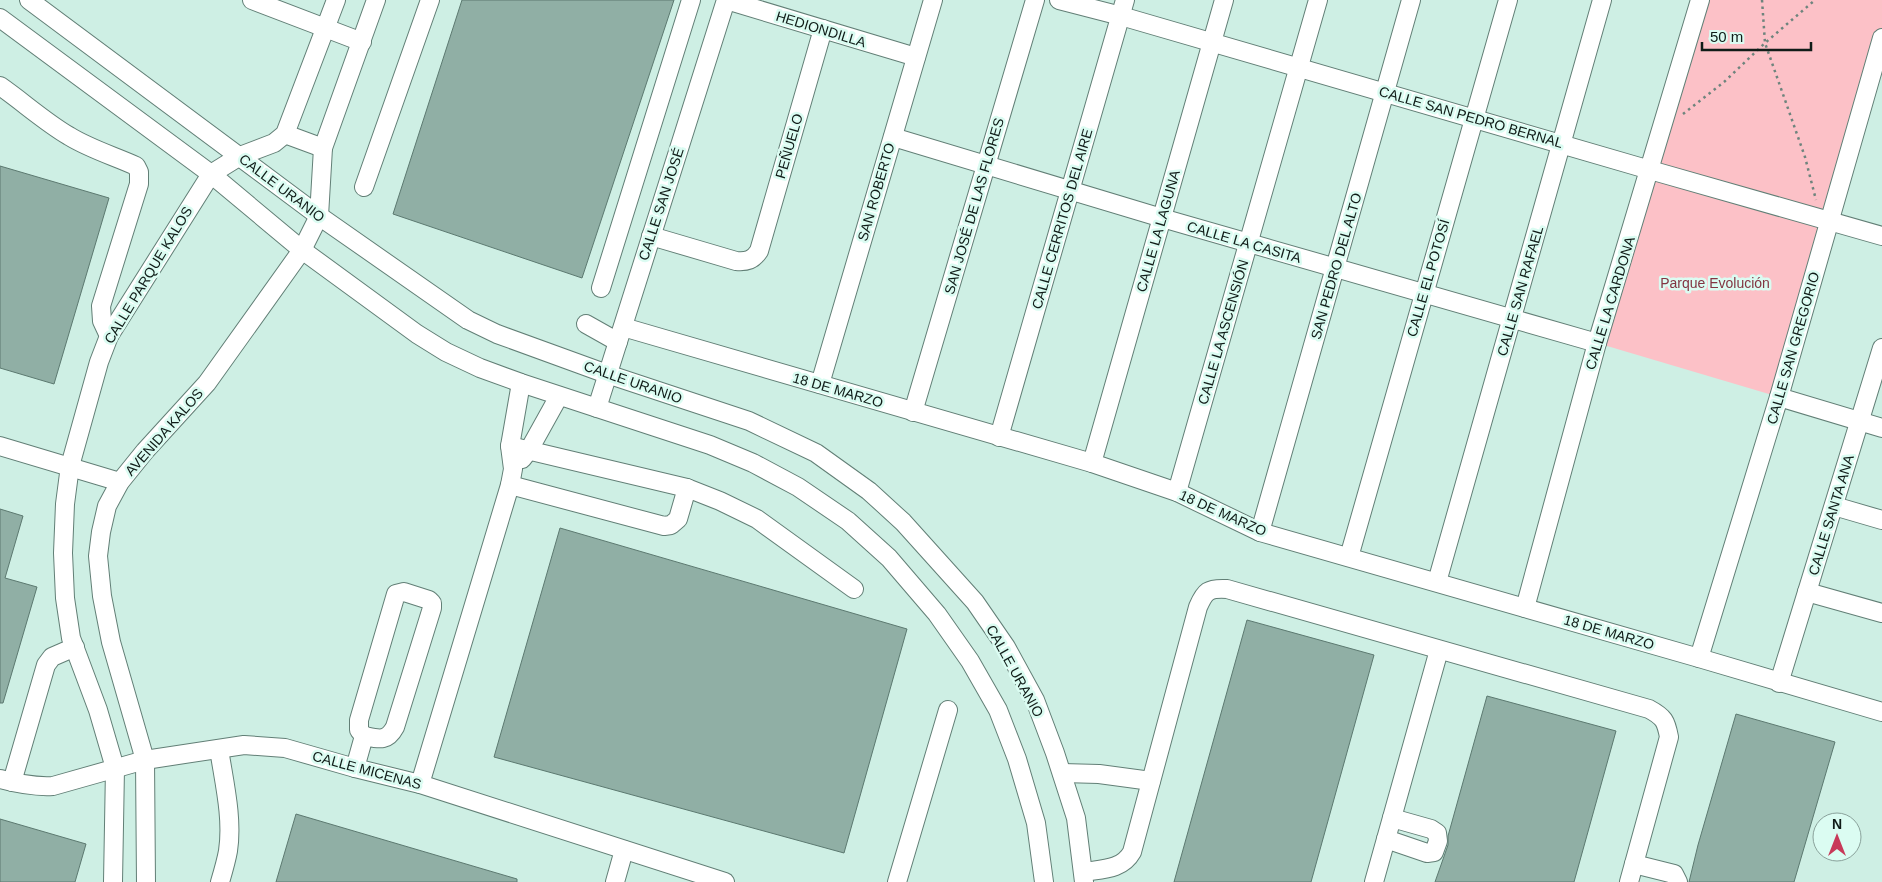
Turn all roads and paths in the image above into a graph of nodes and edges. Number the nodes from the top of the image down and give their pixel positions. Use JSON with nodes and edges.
{"nodes":[{"id":1,"x":29,"y":0,"type":"edge"},
{"id":2,"x":252,"y":0,"type":"edge"},
{"id":3,"x":336,"y":0,"type":"edge"},
{"id":4,"x":376,"y":0,"type":"edge"},
{"id":5,"x":430,"y":0,"type":"edge"},
{"id":6,"x":691,"y":0,"type":"edge"},
{"id":7,"x":726,"y":0,"type":"edge"},
{"id":8,"x":933,"y":0,"type":"edge"},
{"id":9,"x":1034,"y":0,"type":"edge"},
{"id":10,"x":1059,"y":0,"type":"edge"},
{"id":11,"x":1224,"y":0,"type":"edge"},
{"id":12,"x":1318,"y":0,"type":"edge"},
{"id":13,"x":1411,"y":0,"type":"edge"},
{"id":14,"x":1508,"y":0,"type":"edge"},
{"id":15,"x":1602,"y":0,"type":"edge"},
{"id":16,"x":1700,"y":0,"type":"edge"},
{"id":17,"x":1762,"y":0,"type":"edge"},
{"id":18,"x":1815,"y":0,"type":"edge"},
{"id":19,"x":288,"y":7,"type":"edge"},
{"id":20,"x":1123,"y":8,"type":"edge"},
{"id":21,"x":0,"y":18,"type":"edge"},
{"id":22,"x":326,"y":28,"type":"junction"},
{"id":23,"x":823,"y":29,"type":"junction"},
{"id":24,"x":1882,"y":38,"type":"edge"},
{"id":25,"x":362,"y":42,"type":"junction"},
{"id":26,"x":1212,"y":42,"type":"junction"},
{"id":27,"x":1765,"y":43,"type":"junction"},
{"id":28,"x":916,"y":57,"type":"junction"},
{"id":29,"x":1299,"y":68,"type":"junction"},
{"id":30,"x":0,"y":86,"type":"edge"},
{"id":31,"x":1384,"y":92,"type":"junction"},
{"id":32,"x":1666,"y":114,"type":"junction"},
{"id":33,"x":1474,"y":119,"type":"junction"},
{"id":34,"x":284,"y":134,"type":"junction"},
{"id":35,"x":892,"y":137,"type":"junction"},
{"id":36,"x":1562,"y":144,"type":"junction"},
{"id":37,"x":323,"y":148,"type":"junction"},
{"id":38,"x":240,"y":156,"type":"junction"},
{"id":39,"x":986,"y":166,"type":"junction"},
{"id":40,"x":1650,"y":170,"type":"junction"},
{"id":41,"x":210,"y":174,"type":"junction"},
{"id":42,"x":364,"y":187,"type":"dead end"},
{"id":43,"x":1071,"y":190,"type":"junction"},
{"id":44,"x":319,"y":216,"type":"junction"},
{"id":45,"x":1162,"y":218,"type":"junction"},
{"id":46,"x":1825,"y":219,"type":"junction"},
{"id":47,"x":651,"y":236,"type":"junction"},
{"id":48,"x":1882,"y":236,"type":"edge"},
{"id":49,"x":1248,"y":243,"type":"junction"},
{"id":50,"x":302,"y":250,"type":"junction"},
{"id":51,"x":1336,"y":268,"type":"junction"},
{"id":52,"x":601,"y":288,"type":"dead end"},
{"id":53,"x":1424,"y":293,"type":"junction"},
{"id":54,"x":1512,"y":317,"type":"junction"},
{"id":55,"x":586,"y":324,"type":"dead end"},
{"id":56,"x":620,"y":334,"type":"junction"},
{"id":57,"x":110,"y":336,"type":"junction"},
{"id":58,"x":1597,"y":343,"type":"junction"},
{"id":59,"x":1882,"y":348,"type":"edge"},
{"id":60,"x":607,"y":374,"type":"junction"},
{"id":61,"x":521,"y":382,"type":"junction"},
{"id":62,"x":820,"y":384,"type":"junction"},
{"id":63,"x":559,"y":396,"type":"junction"},
{"id":64,"x":1779,"y":397,"type":"junction"},
{"id":65,"x":597,"y":408,"type":"junction"},
{"id":66,"x":913,"y":412,"type":"junction"},
{"id":67,"x":1860,"y":422,"type":"junction"},
{"id":68,"x":1882,"y":428,"type":"edge"},
{"id":69,"x":1000,"y":437,"type":"junction"},
{"id":70,"x":0,"y":446,"type":"edge"},
{"id":71,"x":510,"y":446,"type":"junction"},
{"id":72,"x":529,"y":450,"type":"junction"},
{"id":73,"x":1092,"y":463,"type":"junction"},
{"id":74,"x":70,"y":466,"type":"junction"},
{"id":75,"x":512,"y":477,"type":"junction"},
{"id":76,"x":120,"y":482,"type":"junction"},
{"id":77,"x":687,"y":488,"type":"junction"},
{"id":78,"x":1177,"y":492,"type":"junction"},
{"id":79,"x":1834,"y":506,"type":"junction"},
{"id":80,"x":1882,"y":520,"type":"edge"},
{"id":81,"x":1260,"y":532,"type":"junction"},
{"id":82,"x":1349,"y":557,"type":"junction"},
{"id":83,"x":1437,"y":582,"type":"junction"},
{"id":84,"x":854,"y":589,"type":"dead end"},
{"id":85,"x":1807,"y":592,"type":"junction"},
{"id":86,"x":1525,"y":608,"type":"junction"},
{"id":87,"x":1882,"y":613,"type":"edge"},
{"id":88,"x":75,"y":647,"type":"junction"},
{"id":89,"x":1439,"y":650,"type":"junction"},
{"id":90,"x":1699,"y":658,"type":"junction"},
{"id":91,"x":1779,"y":683,"type":"junction"},
{"id":92,"x":948,"y":710,"type":"dead end"},
{"id":93,"x":1882,"y":712,"type":"edge"},
{"id":94,"x":364,"y":736,"type":"junction"},
{"id":95,"x":219,"y":749,"type":"junction"},
{"id":96,"x":145,"y":760,"type":"junction"},
{"id":97,"x":115,"y":768,"type":"junction"},
{"id":98,"x":355,"y":768,"type":"junction"},
{"id":99,"x":1062,"y":773,"type":"junction"},
{"id":100,"x":6,"y":781,"type":"edge"},
{"id":101,"x":1151,"y":781,"type":"junction"},
{"id":102,"x":420,"y":784,"type":"junction"},
{"id":103,"x":1392,"y":818,"type":"junction"},
{"id":104,"x":1386,"y":839,"type":"junction"},
{"id":105,"x":624,"y":850,"type":"junction"},
{"id":106,"x":1634,"y":864,"type":"junction"},
{"id":107,"x":1084,"y":877,"type":"edge"},
{"id":108,"x":113,"y":882,"type":"edge"},
{"id":109,"x":146,"y":882,"type":"edge"},
{"id":110,"x":220,"y":882,"type":"edge"},
{"id":111,"x":615,"y":882,"type":"edge"},
{"id":112,"x":725,"y":882,"type":"edge"},
{"id":113,"x":897,"y":882,"type":"edge"},
{"id":114,"x":1044,"y":882,"type":"edge"},
{"id":115,"x":1376,"y":882,"type":"edge"},
{"id":116,"x":1629,"y":882,"type":"edge"},
{"id":117,"x":1678,"y":882,"type":"edge"}],
"edges":[{"from":1,"to":38,"type":"street","name":"CALLE URANIO"},
{"from":2,"to":19,"type":"street"},
{"from":3,"to":22,"type":"street"},
{"from":4,"to":25,"type":"street"},
{"from":5,"to":42,"type":"street"},
{"from":6,"to":52,"type":"street"},
{"from":7,"to":23,"type":"street","name":"HEDIONDILLA"},
{"from":7,"to":47,"type":"street","name":"CALLE SAN JOSÉ"},
{"from":8,"to":28,"type":"street","name":"SAN ROBERTO"},
{"from":9,"to":39,"type":"street","name":"SAN JOSÉ DE LAS FLORES"},
{"from":10,"to":20,"type":"street","name":"CALLE SAN PEDRO BERNAL"},
{"from":11,"to":26,"type":"street","name":"CALLE LA LAGUNA"},
{"from":12,"to":29,"type":"street","name":"CALLE LA ASCENSIÓN"},
{"from":13,"to":31,"type":"street","name":"SAN PEDRO DEL ALTO"},
{"from":14,"to":33,"type":"street","name":"CALLE EL POTOSÍ"},
{"from":15,"to":36,"type":"street","name":"CALLE SAN RAFAEL"},
{"from":16,"to":32,"type":"street","name":"CALLE LA CARDONA"},
{"from":17,"to":27,"type":"path"},
{"from":18,"to":27,"type":"path"},
{"from":19,"to":22,"type":"street"},
{"from":20,"to":26,"type":"street","name":"CALLE SAN PEDRO BERNAL"},
{"from":20,"to":43,"type":"street","name":"CALLE CERRITOS DEL AIRE"},
{"from":21,"to":41,"type":"street"},
{"from":22,"to":25,"type":"street"},
{"from":22,"to":34,"type":"street"},
{"from":23,"to":28,"type":"street","name":"HEDIONDILLA"},
{"from":23,"to":47,"type":"street","name":"PEÑUELO"},
{"from":24,"to":46,"type":"street","name":"CALLE SAN GREGORIO"},
{"from":25,"to":37,"type":"street"},
{"from":26,"to":29,"type":"street","name":"CALLE SAN PEDRO BERNAL"},
{"from":26,"to":45,"type":"street","name":"CALLE LA LAGUNA"},
{"from":27,"to":32,"type":"path"},
{"from":27,"to":46,"type":"path"},
{"from":28,"to":35,"type":"street","name":"SAN ROBERTO"},
{"from":29,"to":31,"type":"street","name":"CALLE SAN PEDRO BERNAL"},
{"from":29,"to":49,"type":"street","name":"CALLE LA ASCENSIÓN"},
{"from":30,"to":57,"type":"street"},
{"from":31,"to":33,"type":"street","name":"CALLE SAN PEDRO BERNAL"},
{"from":31,"to":51,"type":"street","name":"SAN PEDRO DEL ALTO"},
{"from":32,"to":40,"type":"street","name":"CALLE LA CARDONA"},
{"from":33,"to":36,"type":"street","name":"CALLE SAN PEDRO BERNAL"},
{"from":33,"to":53,"type":"street","name":"CALLE EL POTOSÍ"},
{"from":34,"to":37,"type":"street"},
{"from":34,"to":38,"type":"street","name":"CALLE PARQUE KALOS"},
{"from":35,"to":39,"type":"street","name":"CALLE LA CASITA"},
{"from":35,"to":62,"type":"street","name":"SAN ROBERTO"},
{"from":36,"to":40,"type":"street","name":"CALLE SAN PEDRO BERNAL"},
{"from":36,"to":54,"type":"street","name":"CALLE SAN RAFAEL"},
{"from":37,"to":44,"type":"street"},
{"from":38,"to":41,"type":"street","name":"CALLE PARQUE KALOS"},
{"from":38,"to":44,"type":"street","name":"CALLE URANIO"},
{"from":39,"to":43,"type":"street","name":"CALLE LA CASITA"},
{"from":39,"to":66,"type":"street","name":"SAN JOSÉ DE LAS FLORES"},
{"from":40,"to":46,"type":"street","name":"CALLE SAN PEDRO BERNAL"},
{"from":40,"to":58,"type":"street","name":"CALLE LA CARDONA"},
{"from":41,"to":50,"type":"street"},
{"from":41,"to":57,"type":"street","name":"CALLE PARQUE KALOS"},
{"from":43,"to":45,"type":"street","name":"CALLE LA CASITA"},
{"from":43,"to":69,"type":"street","name":"CALLE CERRITOS DEL AIRE"},
{"from":44,"to":50,"type":"street","name":"AVENIDA KALOS"},
{"from":44,"to":60,"type":"street","name":"CALLE URANIO"},
{"from":45,"to":49,"type":"street","name":"CALLE LA CASITA"},
{"from":45,"to":73,"type":"street","name":"CALLE LA LAGUNA"},
{"from":46,"to":48,"type":"street","name":"CALLE SAN PEDRO BERNAL"},
{"from":46,"to":64,"type":"street","name":"CALLE SAN GREGORIO"},
{"from":47,"to":56,"type":"street","name":"CALLE SAN JOSÉ"},
{"from":49,"to":51,"type":"street","name":"CALLE LA CASITA"},
{"from":49,"to":78,"type":"street","name":"CALLE LA ASCENSIÓN"},
{"from":50,"to":61,"type":"street"},
{"from":50,"to":76,"type":"street","name":"AVENIDA KALOS"},
{"from":51,"to":53,"type":"street","name":"CALLE LA CASITA"},
{"from":51,"to":81,"type":"street","name":"SAN PEDRO DEL ALTO"},
{"from":53,"to":54,"type":"street","name":"CALLE LA CASITA"},
{"from":53,"to":82,"type":"street","name":"CALLE EL POTOSÍ"},
{"from":54,"to":58,"type":"street","name":"CALLE LA CASITA"},
{"from":54,"to":83,"type":"street","name":"CALLE SAN RAFAEL"},
{"from":55,"to":56,"type":"street","name":"18 DE MARZO"},
{"from":56,"to":60,"type":"street","name":"CALLE SAN JOSÉ"},
{"from":56,"to":62,"type":"street","name":"18 DE MARZO"},
{"from":57,"to":74,"type":"street","name":"CALLE PARQUE KALOS"},
{"from":58,"to":86,"type":"street","name":"CALLE LA CARDONA"},
{"from":59,"to":67,"type":"street","name":"CALLE SANTA ANA"},
{"from":60,"to":65,"type":"street","name":"CALLE SAN JOSÉ"},
{"from":60,"to":99,"type":"street","name":"CALLE URANIO"},
{"from":61,"to":63,"type":"street"},
{"from":61,"to":71,"type":"street"},
{"from":62,"to":66,"type":"street","name":"18 DE MARZO"},
{"from":63,"to":65,"type":"street"},
{"from":63,"to":72,"type":"street"},
{"from":64,"to":67,"type":"street"},
{"from":64,"to":90,"type":"street","name":"CALLE SAN GREGORIO"},
{"from":65,"to":114,"type":"street"},
{"from":66,"to":69,"type":"street","name":"18 DE MARZO"},
{"from":67,"to":68,"type":"street"},
{"from":67,"to":79,"type":"street","name":"CALLE SANTA ANA"},
{"from":69,"to":73,"type":"street","name":"18 DE MARZO"},
{"from":70,"to":74,"type":"street"},
{"from":71,"to":72,"type":"street"},
{"from":71,"to":75,"type":"street"},
{"from":72,"to":75,"type":"street"},
{"from":72,"to":77,"type":"street"},
{"from":73,"to":78,"type":"street","name":"18 DE MARZO"},
{"from":74,"to":76,"type":"street"},
{"from":74,"to":88,"type":"street","name":"CALLE PARQUE KALOS"},
{"from":75,"to":77,"type":"street"},
{"from":75,"to":102,"type":"street"},
{"from":76,"to":96,"type":"street","name":"AVENIDA KALOS"},
{"from":77,"to":84,"type":"street"},
{"from":78,"to":81,"type":"street","name":"18 DE MARZO"},
{"from":79,"to":80,"type":"street"},
{"from":79,"to":85,"type":"street","name":"CALLE SANTA ANA"},
{"from":81,"to":82,"type":"street","name":"18 DE MARZO"},
{"from":82,"to":83,"type":"street","name":"18 DE MARZO"},
{"from":83,"to":86,"type":"street","name":"18 DE MARZO"},
{"from":85,"to":87,"type":"street"},
{"from":85,"to":91,"type":"street","name":"CALLE SANTA ANA"},
{"from":86,"to":90,"type":"street","name":"18 DE MARZO"},
{"from":88,"to":97,"type":"street","name":"CALLE PARQUE KALOS"},
{"from":88,"to":100,"type":"street"},
{"from":89,"to":101,"type":"street"},
{"from":89,"to":103,"type":"street"},
{"from":89,"to":106,"type":"street"},
{"from":90,"to":91,"type":"street","name":"18 DE MARZO"},
{"from":91,"to":93,"type":"street","name":"18 DE MARZO"},
{"from":92,"to":113,"type":"street"},
{"from":94,"to":94,"type":"street"},
{"from":94,"to":98,"type":"street"},
{"from":95,"to":96,"type":"street","name":"CALLE MICENAS"},
{"from":95,"to":98,"type":"street","name":"CALLE MICENAS"},
{"from":95,"to":110,"type":"street"},
{"from":96,"to":97,"type":"street","name":"CALLE MICENAS"},
{"from":96,"to":109,"type":"street","name":"AVENIDA KALOS"},
{"from":97,"to":100,"type":"street","name":"CALLE MICENAS"},
{"from":97,"to":108,"type":"street","name":"CALLE PARQUE KALOS"},
{"from":98,"to":102,"type":"street","name":"CALLE MICENAS"},
{"from":99,"to":101,"type":"street"},
{"from":99,"to":107,"type":"street","name":"CALLE URANIO"},
{"from":101,"to":107,"type":"street"},
{"from":102,"to":105,"type":"street","name":"CALLE MICENAS"},
{"from":103,"to":104,"type":"street"},
{"from":103,"to":104,"type":"street"},
{"from":104,"to":115,"type":"street"},
{"from":105,"to":111,"type":"street"},
{"from":105,"to":112,"type":"street","name":"CALLE MICENAS"},
{"from":106,"to":116,"type":"street"},
{"from":106,"to":117,"type":"street"}]}
